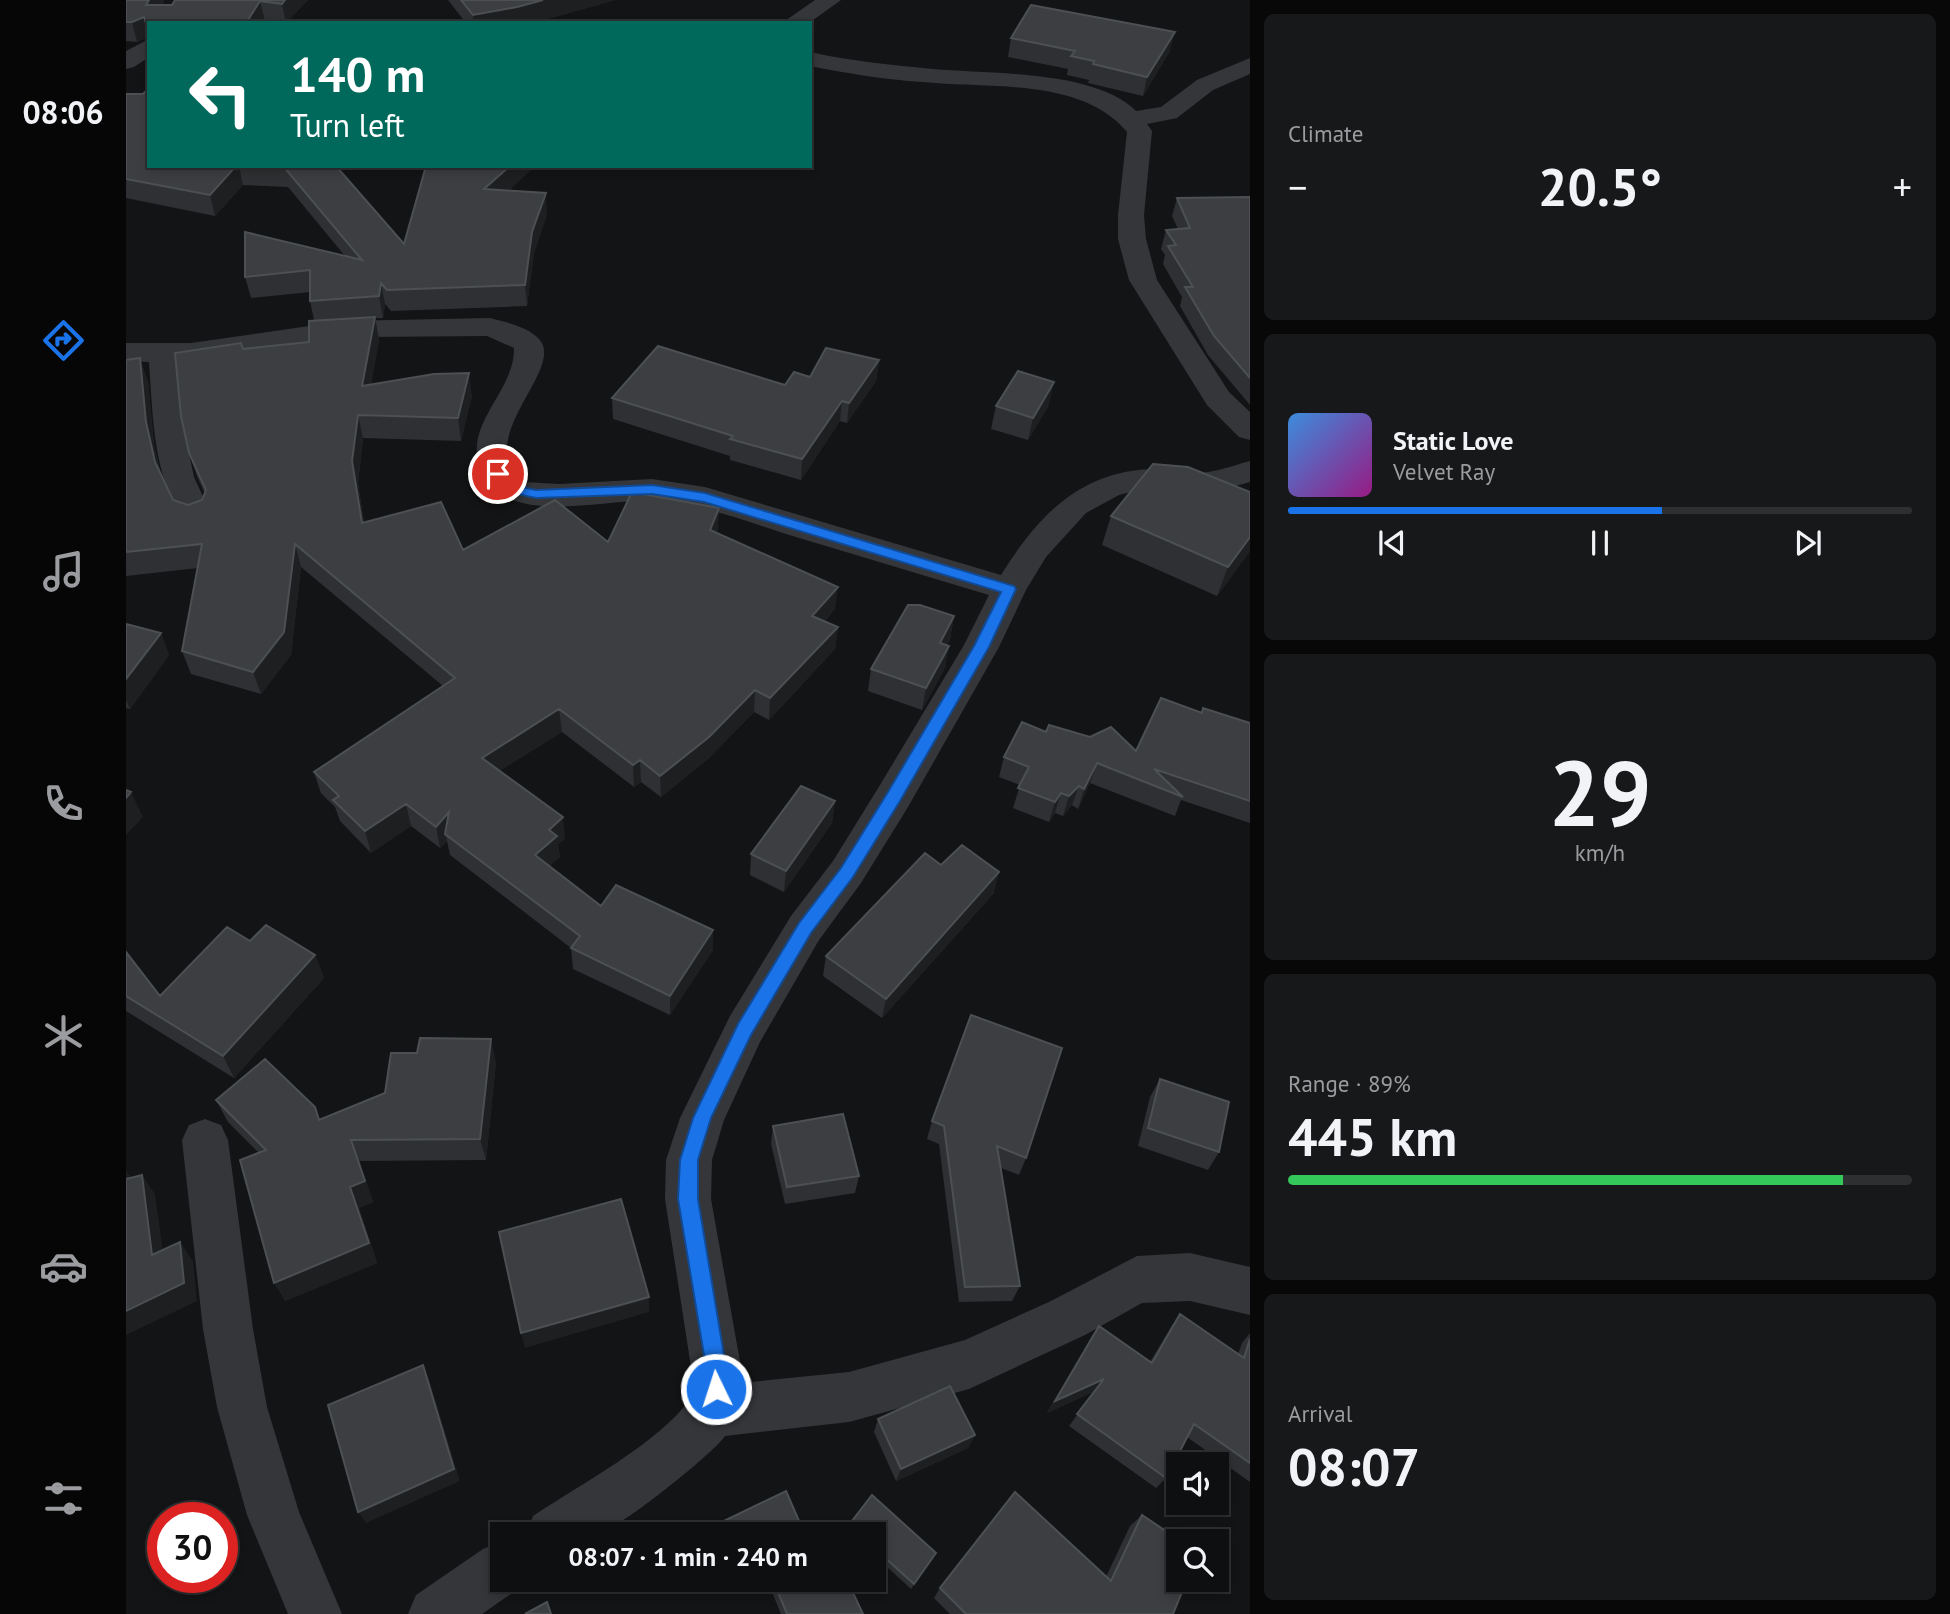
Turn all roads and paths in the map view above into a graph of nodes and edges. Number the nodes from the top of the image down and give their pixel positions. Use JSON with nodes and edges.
{"nodes":[{"id":1,"x":830,"y":0,"type":"edge"},
{"id":2,"x":796,"y":21,"type":"edge"},
{"id":3,"x":147,"y":47,"type":"edge"},
{"id":4,"x":812,"y":60,"type":"edge"},
{"id":5,"x":126,"y":62,"type":"edge"},
{"id":6,"x":1250,"y":65,"type":"edge"},
{"id":7,"x":1133,"y":120,"type":"junction"},
{"id":8,"x":126,"y":352,"type":"edge"},
{"id":9,"x":163,"y":355,"type":"junction"},
{"id":10,"x":1250,"y":430,"type":"edge"},
{"id":11,"x":1250,"y":471,"type":"edge"},
{"id":12,"x":195,"y":513,"type":"edge"},
{"id":13,"x":1009,"y":589,"type":"junction"},
{"id":14,"x":205,"y":1140,"type":"dead end"},
{"id":15,"x":1250,"y":1291,"type":"edge"},
{"id":16,"x":711,"y":1412,"type":"junction"},
{"id":17,"x":571,"y":1522,"type":"edge"},
{"id":18,"x":490,"y":1576,"type":"edge"},
{"id":19,"x":314,"y":1614,"type":"edge"},
{"id":20,"x":435,"y":1614,"type":"edge"}],
"edges":[{"from":1,"to":2,"type":"street"},
{"from":3,"to":5,"type":"street"},
{"from":4,"to":7,"type":"street"},
{"from":6,"to":7,"type":"street"},
{"from":7,"to":10,"type":"street"},
{"from":8,"to":9,"type":"street"},
{"from":9,"to":12,"type":"street"},
{"from":9,"to":13,"type":"street"},
{"from":11,"to":13,"type":"street"},
{"from":13,"to":16,"type":"street"},
{"from":14,"to":19,"type":"street"},
{"from":15,"to":16,"type":"street"},
{"from":16,"to":17,"type":"street"},
{"from":18,"to":20,"type":"street"}]}
